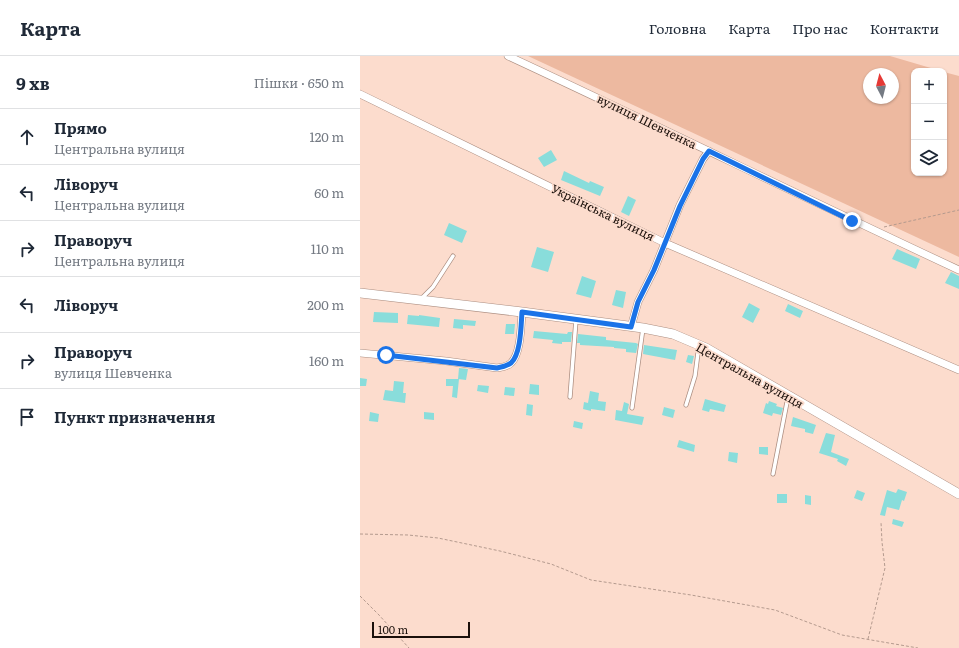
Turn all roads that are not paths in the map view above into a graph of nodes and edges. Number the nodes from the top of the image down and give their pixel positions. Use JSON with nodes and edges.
{"nodes":[{"id":1,"x":508,"y":56,"type":"edge"},
{"id":2,"x":360,"y":94,"type":"edge"},
{"id":3,"x":709,"y":151,"type":"junction"},
{"id":4,"x":665,"y":243,"type":"junction"},
{"id":5,"x":453,"y":256,"type":"dead end"},
{"id":6,"x":959,"y":270,"type":"edge"},
{"id":7,"x":360,"y":293,"type":"edge"},
{"id":8,"x":420,"y":300,"type":"junction"},
{"id":9,"x":522,"y":312,"type":"junction"},
{"id":10,"x":576,"y":320,"type":"junction"},
{"id":11,"x":631,"y":327,"type":"junction"},
{"id":12,"x":643,"y":328,"type":"junction"},
{"id":13,"x":699,"y":345,"type":"junction"},
{"id":14,"x":360,"y":353,"type":"edge"},
{"id":15,"x":959,"y":370,"type":"edge"},
{"id":16,"x":788,"y":396,"type":"junction"},
{"id":17,"x":570,"y":397,"type":"dead end"},
{"id":18,"x":686,"y":405,"type":"dead end"},
{"id":19,"x":632,"y":408,"type":"dead end"},
{"id":20,"x":773,"y":474,"type":"dead end"},
{"id":21,"x":959,"y":494,"type":"edge"}],
"edges":[{"from":1,"to":3,"type":"street","name":"вулиця Шевченка"},
{"from":2,"to":4,"type":"street","name":"Українська вулиця"},
{"from":3,"to":4,"type":"street"},
{"from":3,"to":6,"type":"street","name":"вулиця Шевченка"},
{"from":4,"to":11,"type":"street"},
{"from":4,"to":15,"type":"street","name":"Українська вулиця"},
{"from":5,"to":8,"type":"lane"},
{"from":7,"to":8,"type":"street","name":"Центральна вулиця"},
{"from":8,"to":9,"type":"street","name":"Центральна вулиця"},
{"from":9,"to":10,"type":"street","name":"Центральна вулиця"},
{"from":9,"to":14,"type":"street"},
{"from":10,"to":11,"type":"street","name":"Центральна вулиця"},
{"from":10,"to":17,"type":"lane"},
{"from":11,"to":12,"type":"street","name":"Центральна вулиця"},
{"from":12,"to":13,"type":"street","name":"Центральна вулиця"},
{"from":12,"to":19,"type":"lane"},
{"from":13,"to":16,"type":"street","name":"Центральна вулиця"},
{"from":13,"to":18,"type":"lane"},
{"from":16,"to":20,"type":"lane"},
{"from":16,"to":21,"type":"street","name":"Центральна вулиця"}]}
